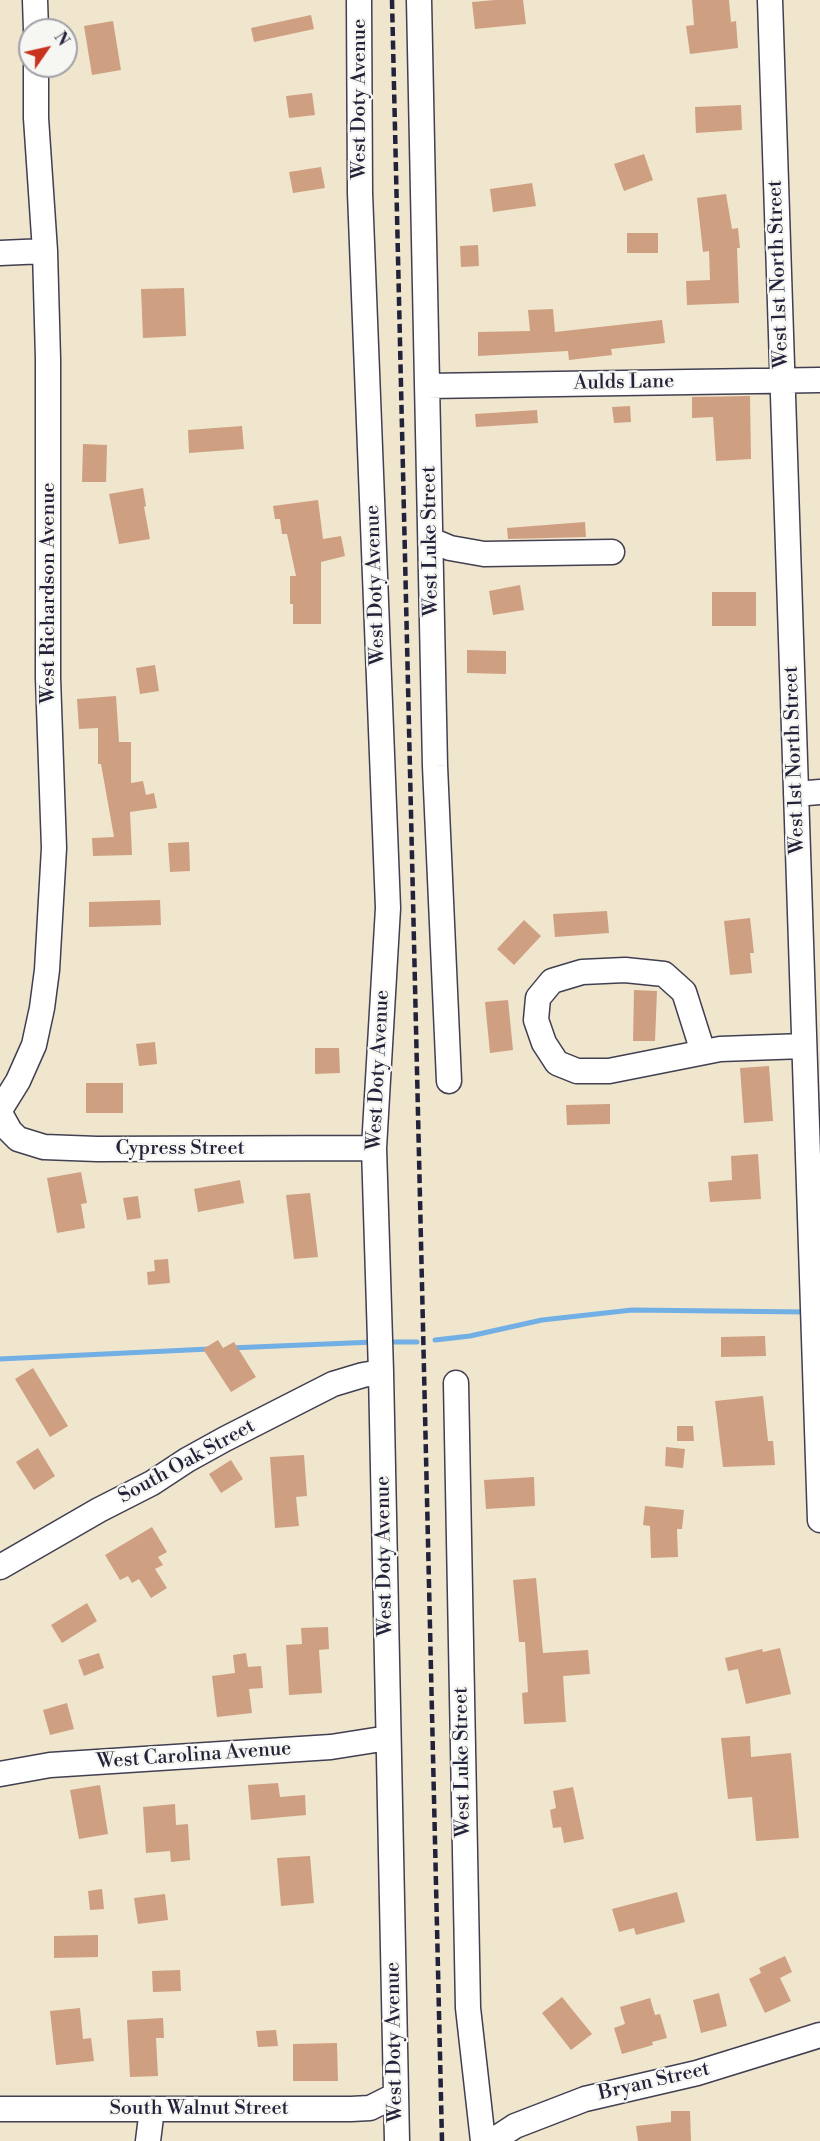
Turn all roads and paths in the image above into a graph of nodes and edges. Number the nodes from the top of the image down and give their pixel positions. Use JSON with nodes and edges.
{"nodes":[{"id":1,"x":35,"y":0,"type":"edge"},
{"id":2,"x":359,"y":0,"type":"edge"},
{"id":3,"x":419,"y":0,"type":"edge"},
{"id":4,"x":770,"y":0,"type":"edge"},
{"id":5,"x":36,"y":18,"type":"edge"},
{"id":6,"x":36,"y":78,"type":"edge"},
{"id":7,"x":45,"y":251,"type":"junction"},
{"id":8,"x":0,"y":253,"type":"edge"},
{"id":9,"x":820,"y":380,"type":"edge"},
{"id":10,"x":782,"y":381,"type":"junction"},
{"id":11,"x":427,"y":386,"type":"junction"},
{"id":12,"x":430,"y":540,"type":"junction"},
{"id":13,"x":612,"y":552,"type":"dead end"},
{"id":14,"x":820,"y":792,"type":"edge"},
{"id":15,"x":796,"y":794,"type":"junction"},
{"id":16,"x":804,"y":1046,"type":"junction"},
{"id":17,"x":703,"y":1052,"type":"junction"},
{"id":18,"x":449,"y":1081,"type":"dead end"},
{"id":19,"x":0,"y":1112,"type":"edge"},
{"id":20,"x":374,"y":1148,"type":"junction"},
{"id":21,"x":816,"y":1241,"type":"edge"},
{"id":22,"x":381,"y":1372,"type":"junction"},
{"id":23,"x":456,"y":1383,"type":"dead end"},
{"id":24,"x":820,"y":1520,"type":"edge"},
{"id":25,"x":0,"y":1567,"type":"edge"},
{"id":26,"x":388,"y":1738,"type":"junction"},
{"id":27,"x":0,"y":1774,"type":"edge"},
{"id":28,"x":820,"y":2035,"type":"edge"},
{"id":29,"x":396,"y":2095,"type":"junction"},
{"id":30,"x":0,"y":2109,"type":"edge"},
{"id":31,"x":152,"y":2109,"type":"junction"},
{"id":32,"x":148,"y":2141,"type":"edge"},
{"id":33,"x":397,"y":2141,"type":"edge"},
{"id":34,"x":483,"y":2141,"type":"edge"},
{"id":35,"x":492,"y":2141,"type":"edge"}],
"edges":[{"from":1,"to":5,"type":"street"},
{"from":2,"to":20,"type":"street","name":"West Doty Avenue"},
{"from":3,"to":11,"type":"street","name":"West Luke Street"},
{"from":4,"to":10,"type":"street","name":"West 1st North Street"},
{"from":6,"to":7,"type":"street","name":"West Richardson Avenue"},
{"from":7,"to":8,"type":"street"},
{"from":7,"to":19,"type":"street","name":"West Richardson Avenue"},
{"from":9,"to":10,"type":"street","name":"Aulds Lane"},
{"from":10,"to":11,"type":"street","name":"Aulds Lane"},
{"from":10,"to":15,"type":"street","name":"West 1st North Street"},
{"from":11,"to":12,"type":"street","name":"West Luke Street"},
{"from":12,"to":13,"type":"street"},
{"from":12,"to":18,"type":"street","name":"West Luke Street"},
{"from":14,"to":15,"type":"street"},
{"from":15,"to":16,"type":"street","name":"West 1st North Street"},
{"from":16,"to":17,"type":"street"},
{"from":16,"to":21,"type":"street","name":"West 1st North Street"},
{"from":17,"to":17,"type":"street"},
{"from":19,"to":20,"type":"street","name":"Cypress Street"},
{"from":20,"to":22,"type":"street","name":"West Doty Avenue"},
{"from":21,"to":24,"type":"street","name":"West 1st North Street"},
{"from":22,"to":25,"type":"street","name":"South Oak Street"},
{"from":22,"to":26,"type":"street","name":"West Doty Avenue"},
{"from":23,"to":34,"type":"street","name":"West Luke Street"},
{"from":26,"to":27,"type":"street","name":"West Carolina Avenue"},
{"from":26,"to":29,"type":"street","name":"West Doty Avenue"},
{"from":28,"to":35,"type":"street","name":"Bryan Street"},
{"from":29,"to":31,"type":"street","name":"South Walnut Street"},
{"from":29,"to":33,"type":"street","name":"West Doty Avenue"},
{"from":30,"to":31,"type":"street","name":"South Walnut Street"},
{"from":31,"to":32,"type":"street"}]}
